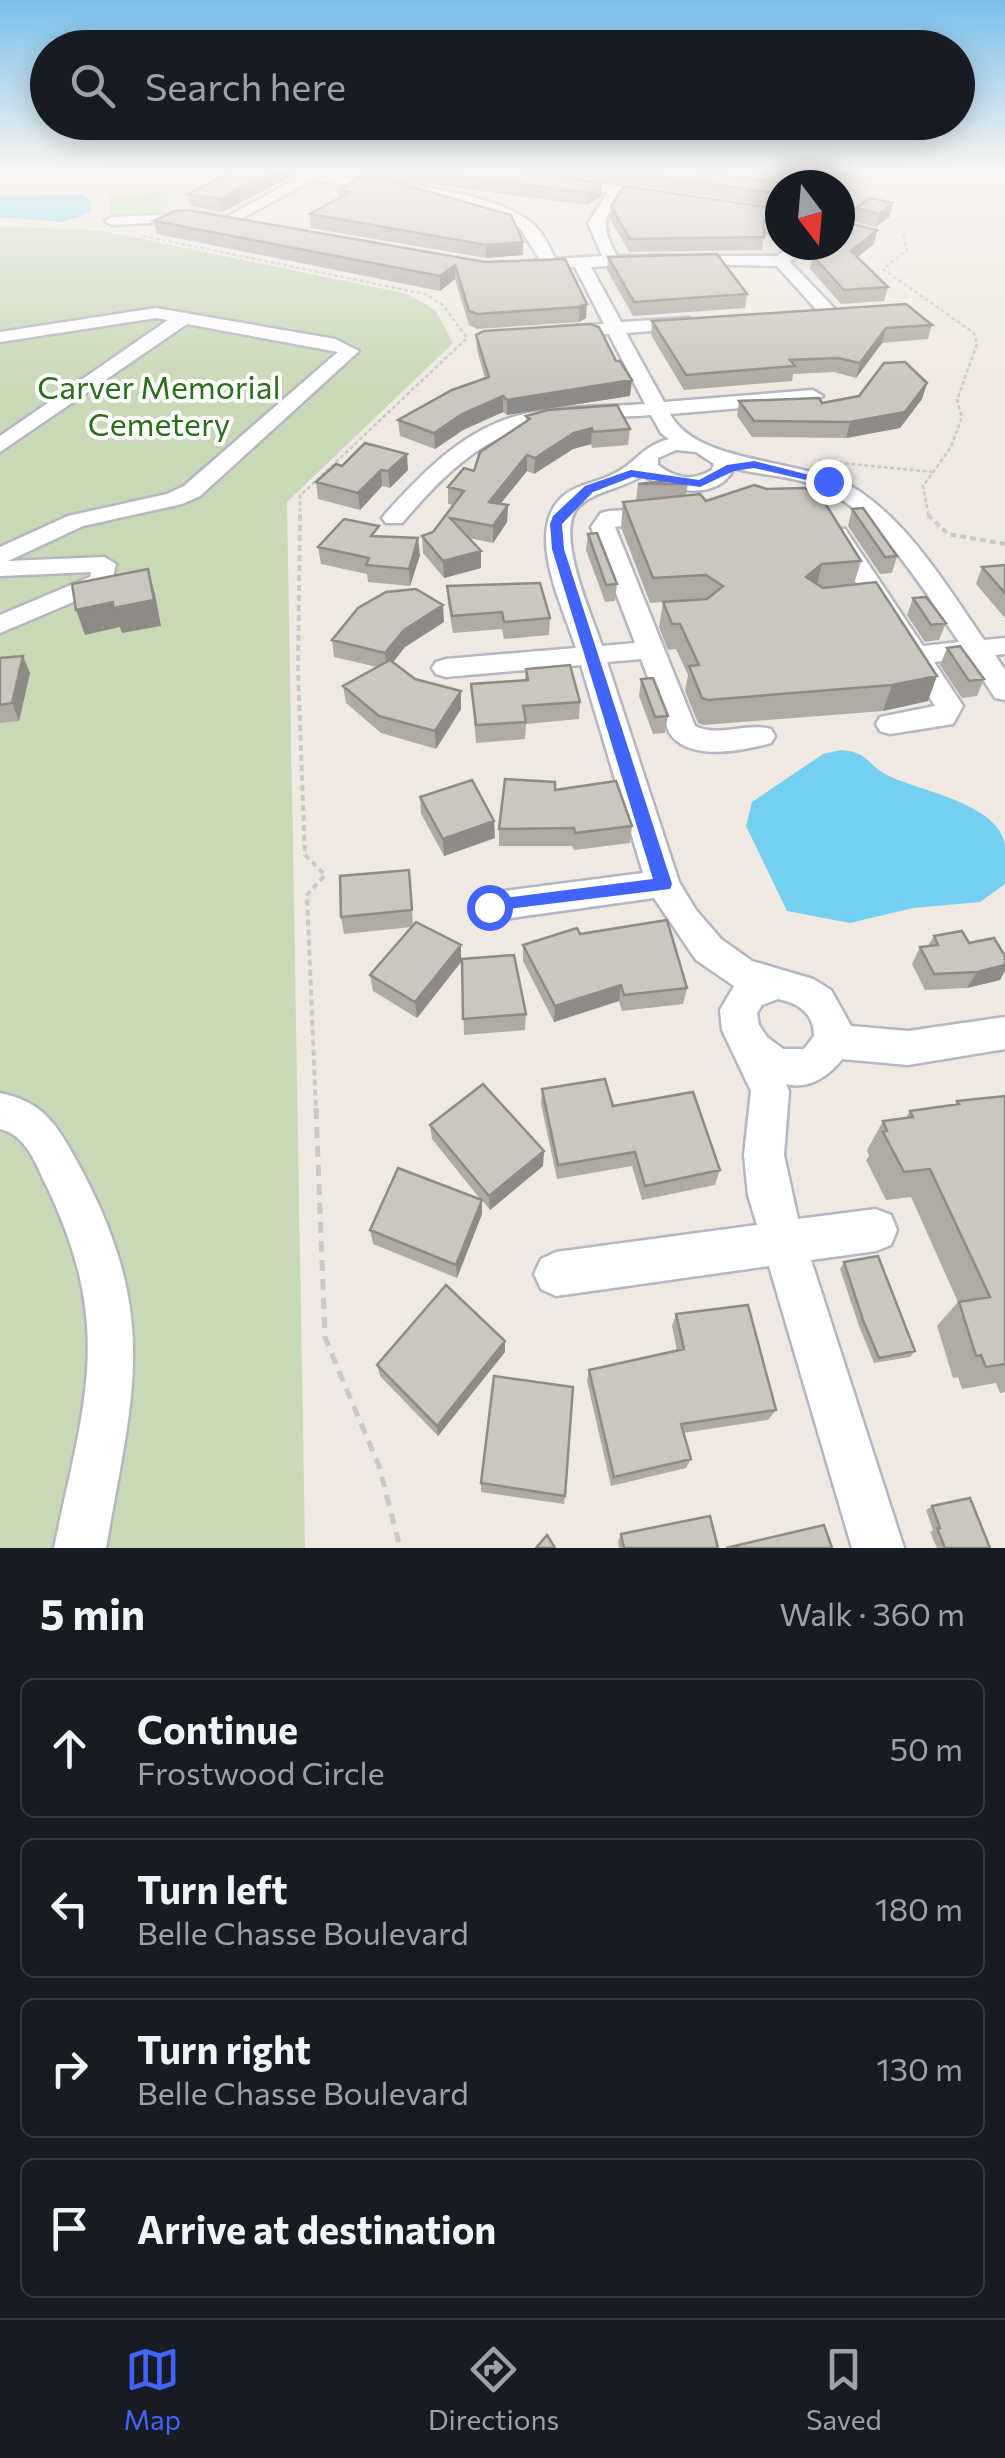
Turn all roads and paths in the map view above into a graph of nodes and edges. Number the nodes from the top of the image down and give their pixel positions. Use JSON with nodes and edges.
{"nodes":[{"id":1,"x":168,"y":241,"type":"edge"},
{"id":2,"x":539,"y":241,"type":"edge"},
{"id":3,"x":602,"y":241,"type":"edge"},
{"id":4,"x":904,"y":241,"type":"edge"},
{"id":5,"x":612,"y":260,"type":"junction"},
{"id":6,"x":781,"y":261,"type":"joint"},
{"id":7,"x":581,"y":262,"type":"junction"},
{"id":8,"x":550,"y":264,"type":"junction"},
{"id":9,"x":518,"y":266,"type":"edge"},
{"id":10,"x":829,"y":313,"type":"edge"},
{"id":11,"x":186,"y":316,"type":"junction"},
{"id":12,"x":712,"y":322,"type":"edge"},
{"id":13,"x":614,"y":328,"type":"junction"},
{"id":14,"x":540,"y":333,"type":"edge"},
{"id":15,"x":0,"y":337,"type":"edge"},
{"id":16,"x":812,"y":396,"type":"edge"},
{"id":17,"x":655,"y":407,"type":"junction"},
{"id":18,"x":0,"y":446,"type":"edge"},
{"id":19,"x":653,"y":457,"type":"junction"},
{"id":20,"x":729,"y":464,"type":"junction"},
{"id":21,"x":772,"y":467,"type":"junction"},
{"id":22,"x":934,"y":472,"type":"junction"},
{"id":23,"x":800,"y":500,"type":"edge"},
{"id":24,"x":870,"y":509,"type":"junction"},
{"id":25,"x":691,"y":510,"type":"edge"},
{"id":26,"x":394,"y":518,"type":"dead end"},
{"id":27,"x":828,"y":518,"type":"junction"},
{"id":28,"x":556,"y":534,"type":"junction"},
{"id":29,"x":608,"y":538,"type":"junction"},
{"id":30,"x":1005,"y":544,"type":"edge"},
{"id":31,"x":0,"y":556,"type":"edge"},
{"id":32,"x":0,"y":569,"type":"edge"},
{"id":33,"x":877,"y":595,"type":"junction"},
{"id":34,"x":847,"y":598,"type":"edge"},
{"id":35,"x":670,"y":615,"type":"edge"},
{"id":36,"x":638,"y":618,"type":"junction"},
{"id":37,"x":0,"y":625,"type":"edge"},
{"id":38,"x":1005,"y":646,"type":"edge"},
{"id":39,"x":975,"y":649,"type":"junction"},
{"id":40,"x":651,"y":650,"type":"junction"},
{"id":41,"x":916,"y":655,"type":"junction"},
{"id":42,"x":594,"y":656,"type":"junction"},
{"id":43,"x":446,"y":668,"type":"dead end"},
{"id":44,"x":1005,"y":691,"type":"edge"},
{"id":45,"x":890,"y":724,"type":"dead end"},
{"id":46,"x":761,"y":736,"type":"dead end"},
{"id":47,"x":664,"y":884,"type":"junction"},
{"id":48,"x":489,"y":907,"type":"dead end"},
{"id":49,"x":720,"y":962,"type":"junction"},
{"id":50,"x":778,"y":984,"type":"junction"},
{"id":51,"x":744,"y":1033,"type":"junction"},
{"id":52,"x":1005,"y":1033,"type":"edge"},
{"id":53,"x":803,"y":1066,"type":"junction"},
{"id":54,"x":0,"y":1110,"type":"edge"},
{"id":55,"x":876,"y":1230,"type":"dead end"},
{"id":56,"x":782,"y":1240,"type":"junction"},
{"id":57,"x":556,"y":1274,"type":"dead end"},
{"id":58,"x":80,"y":1548,"type":"edge"},
{"id":59,"x":400,"y":1548,"type":"edge"},
{"id":60,"x":878,"y":1548,"type":"edge"}],
"edges":[{"from":1,"to":59,"type":"path"},
{"from":2,"to":8,"type":"street"},
{"from":3,"to":5,"type":"street"},
{"from":4,"to":22,"type":"path"},
{"from":5,"to":6,"type":"street"},
{"from":5,"to":7,"type":"street"},
{"from":6,"to":10,"type":"street"},
{"from":7,"to":8,"type":"street"},
{"from":7,"to":13,"type":"street"},
{"from":8,"to":9,"type":"street"},
{"from":11,"to":15,"type":"street"},
{"from":11,"to":18,"type":"street"},
{"from":11,"to":31,"type":"street"},
{"from":12,"to":13,"type":"street"},
{"from":13,"to":14,"type":"street"},
{"from":13,"to":17,"type":"street"},
{"from":16,"to":17,"type":"street"},
{"from":17,"to":19,"type":"street"},
{"from":17,"to":26,"type":"street"},
{"from":19,"to":20,"type":"street"},
{"from":19,"to":20,"type":"street"},
{"from":19,"to":28,"type":"street"},
{"from":20,"to":21,"type":"street"},
{"from":21,"to":22,"type":"path"},
{"from":21,"to":24,"type":"street"},
{"from":22,"to":30,"type":"path"},
{"from":23,"to":27,"type":"street"},
{"from":24,"to":27,"type":"street"},
{"from":24,"to":39,"type":"street"},
{"from":25,"to":29,"type":"street"},
{"from":27,"to":33,"type":"street"},
{"from":28,"to":29,"type":"street"},
{"from":28,"to":42,"type":"street"},
{"from":29,"to":36,"type":"street"},
{"from":32,"to":37,"type":"street"},
{"from":33,"to":34,"type":"street"},
{"from":33,"to":41,"type":"street"},
{"from":35,"to":36,"type":"street"},
{"from":36,"to":40,"type":"street"},
{"from":38,"to":39,"type":"street"},
{"from":39,"to":41,"type":"street"},
{"from":39,"to":44,"type":"street"},
{"from":40,"to":42,"type":"street"},
{"from":40,"to":46,"type":"street"},
{"from":41,"to":45,"type":"street"},
{"from":42,"to":43,"type":"street"},
{"from":42,"to":47,"type":"street"},
{"from":47,"to":48,"type":"street"},
{"from":47,"to":49,"type":"street"},
{"from":49,"to":50,"type":"street"},
{"from":49,"to":51,"type":"street"},
{"from":50,"to":51,"type":"street"},
{"from":50,"to":53,"type":"street"},
{"from":51,"to":53,"type":"street"},
{"from":52,"to":53,"type":"street"},
{"from":53,"to":56,"type":"street"},
{"from":54,"to":58,"type":"street"},
{"from":55,"to":56,"type":"street"},
{"from":56,"to":57,"type":"street"},
{"from":56,"to":60,"type":"street"}]}
